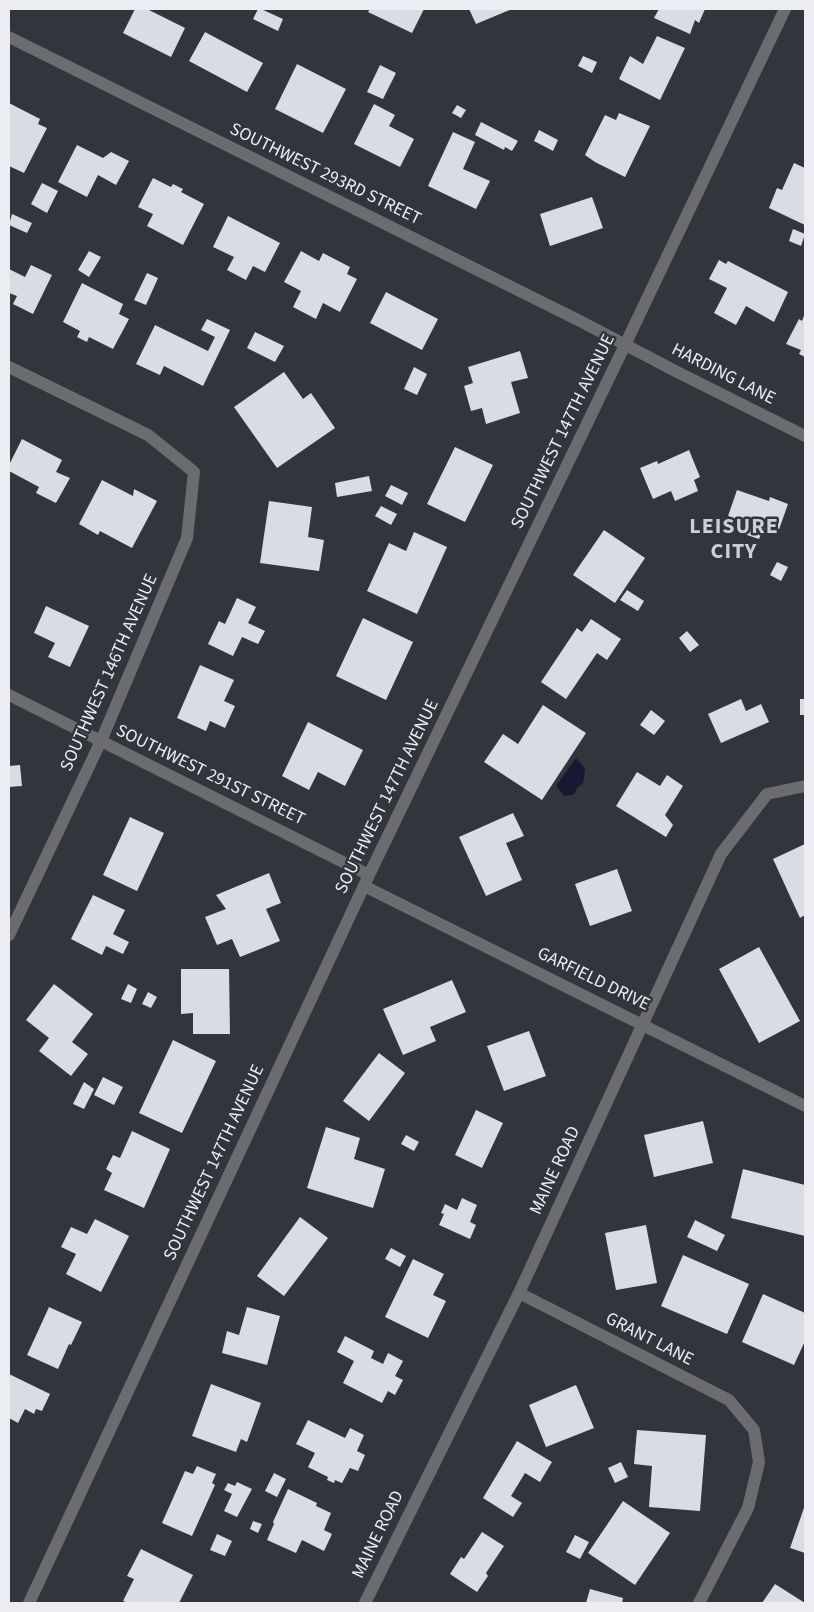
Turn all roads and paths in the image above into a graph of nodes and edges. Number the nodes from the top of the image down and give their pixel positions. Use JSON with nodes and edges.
{"nodes":[{"id":1,"x":785,"y":9,"type":"edge"},
{"id":2,"x":9,"y":37,"type":"edge"},
{"id":3,"x":625,"y":345,"type":"junction"},
{"id":4,"x":9,"y":367,"type":"edge"},
{"id":5,"x":805,"y":436,"type":"edge"},
{"id":6,"x":9,"y":695,"type":"edge"},
{"id":7,"x":101,"y":741,"type":"junction"},
{"id":8,"x":805,"y":786,"type":"edge"},
{"id":9,"x":367,"y":880,"type":"junction"},
{"id":10,"x":9,"y":936,"type":"edge"},
{"id":11,"x":643,"y":1025,"type":"junction"},
{"id":12,"x":805,"y":1106,"type":"edge"},
{"id":13,"x":519,"y":1293,"type":"junction"},
{"id":14,"x":29,"y":1603,"type":"edge"},
{"id":15,"x":365,"y":1603,"type":"edge"},
{"id":16,"x":700,"y":1603,"type":"edge"}],
"edges":[{"from":1,"to":3,"type":"street","name":"SOUTHWEST 147TH AVENUE"},
{"from":2,"to":3,"type":"street","name":"SOUTHWEST 293RD STREET"},
{"from":3,"to":5,"type":"street","name":"HARDING LANE"},
{"from":3,"to":9,"type":"street","name":"SOUTHWEST 147TH AVENUE"},
{"from":4,"to":7,"type":"street","name":"SOUTHWEST 146TH AVENUE"},
{"from":6,"to":7,"type":"street","name":"SOUTHWEST 291ST STREET"},
{"from":7,"to":9,"type":"street","name":"SOUTHWEST 291ST STREET"},
{"from":7,"to":10,"type":"street","name":"SOUTHWEST 146TH AVENUE"},
{"from":8,"to":11,"type":"street","name":"MAINE ROAD"},
{"from":9,"to":11,"type":"street","name":"GARFIELD DRIVE"},
{"from":9,"to":14,"type":"street","name":"SOUTHWEST 147TH AVENUE"},
{"from":11,"to":12,"type":"street","name":"GARFIELD DRIVE"},
{"from":11,"to":13,"type":"street","name":"MAINE ROAD"},
{"from":13,"to":15,"type":"street","name":"MAINE ROAD"},
{"from":13,"to":16,"type":"street","name":"GRANT LANE"}]}
